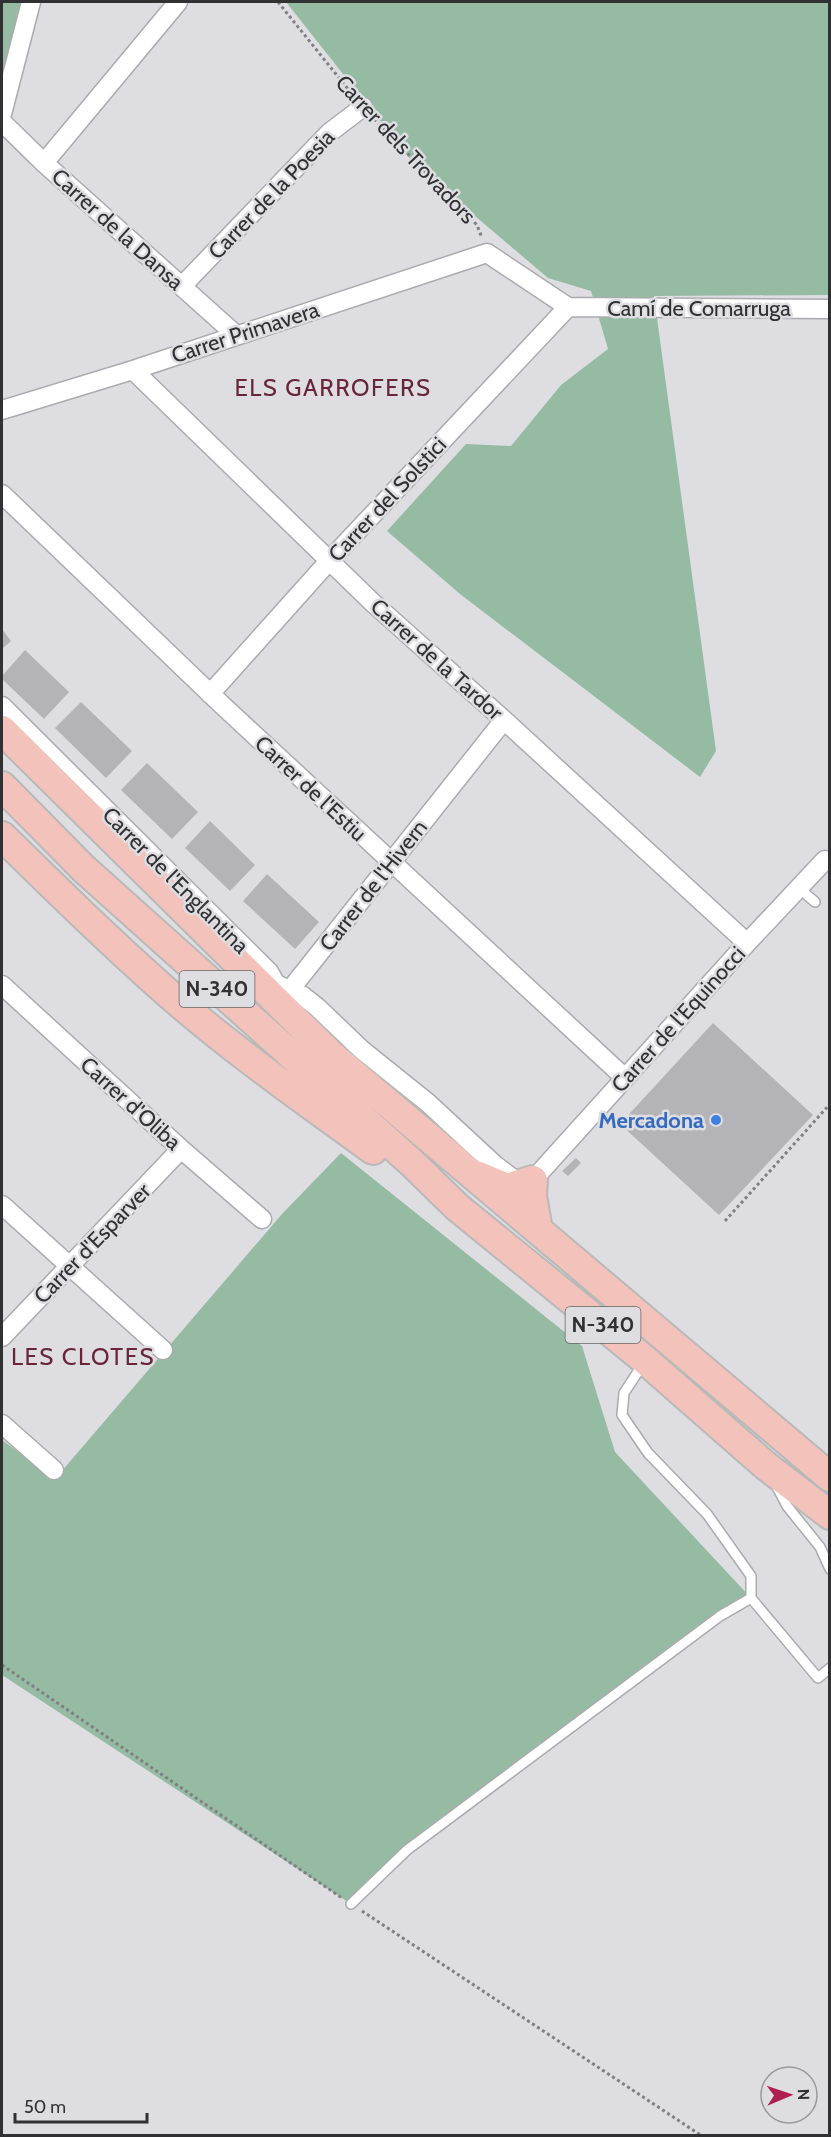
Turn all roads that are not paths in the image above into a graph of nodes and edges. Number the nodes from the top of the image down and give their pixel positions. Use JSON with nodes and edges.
{"nodes":[{"id":1,"x":31,"y":2,"type":"edge"},
{"id":2,"x":178,"y":2,"type":"edge"},
{"id":3,"x":363,"y":107,"type":"road end"},
{"id":4,"x":2,"y":114,"type":"edge"},
{"id":5,"x":2,"y":122,"type":"edge"},
{"id":6,"x":44,"y":163,"type":"junction"},
{"id":7,"x":182,"y":286,"type":"junction"},
{"id":8,"x":568,"y":307,"type":"junction"},
{"id":9,"x":830,"y":309,"type":"edge"},
{"id":10,"x":236,"y":334,"type":"junction"},
{"id":11,"x":133,"y":370,"type":"junction"},
{"id":12,"x":2,"y":410,"type":"edge"},
{"id":13,"x":2,"y":494,"type":"edge"},
{"id":14,"x":329,"y":561,"type":"junction"},
{"id":15,"x":210,"y":694,"type":"junction"},
{"id":16,"x":2,"y":706,"type":"edge"},
{"id":17,"x":504,"y":720,"type":"junction"},
{"id":18,"x":2,"y":730,"type":"edge"},
{"id":19,"x":2,"y":786,"type":"edge"},
{"id":20,"x":2,"y":836,"type":"edge"},
{"id":21,"x":825,"y":860,"type":"dead end"},
{"id":22,"x":391,"y":862,"type":"junction"},
{"id":23,"x":799,"y":888,"type":"junction"},
{"id":24,"x":815,"y":902,"type":"dead end"},
{"id":25,"x":747,"y":943,"type":"junction"},
{"id":26,"x":2,"y":986,"type":"edge"},
{"id":27,"x":290,"y":990,"type":"junction"},
{"id":28,"x":331,"y":1055,"type":"junction"},
{"id":29,"x":625,"y":1078,"type":"junction"},
{"id":30,"x":181,"y":1149,"type":"junction"},
{"id":31,"x":461,"y":1166,"type":"junction"},
{"id":32,"x":526,"y":1182,"type":"junction"},
{"id":33,"x":436,"y":1188,"type":"junction"},
{"id":34,"x":2,"y":1205,"type":"edge"},
{"id":35,"x":262,"y":1219,"type":"dead end"},
{"id":36,"x":538,"y":1230,"type":"junction"},
{"id":37,"x":70,"y":1267,"type":"junction"},
{"id":38,"x":2,"y":1336,"type":"edge"},
{"id":39,"x":163,"y":1350,"type":"dead end"},
{"id":40,"x":645,"y":1360,"type":"junction"},
{"id":41,"x":2,"y":1424,"type":"edge"},
{"id":42,"x":766,"y":1466,"type":"junction"},
{"id":43,"x":54,"y":1470,"type":"dead end"},
{"id":44,"x":830,"y":1477,"type":"edge"},
{"id":45,"x":830,"y":1515,"type":"edge"},
{"id":46,"x":830,"y":1569,"type":"edge"},
{"id":47,"x":751,"y":1598,"type":"junction"},
{"id":48,"x":830,"y":1668,"type":"edge"},
{"id":49,"x":351,"y":1904,"type":"road end"}],
"edges":[{"from":1,"to":4,"type":"street"},
{"from":2,"to":6,"type":"street"},
{"from":3,"to":7,"type":"street","name":"Carrer de la Poesia"},
{"from":5,"to":6,"type":"street","name":"Carrer de la Dansa"},
{"from":6,"to":7,"type":"street","name":"Carrer de la Dansa"},
{"from":7,"to":10,"type":"street","name":"Carrer de la Dansa"},
{"from":8,"to":9,"type":"street","name":"Camí de Comarruga"},
{"from":8,"to":10,"type":"street","name":"Carrer Primavera"},
{"from":8,"to":14,"type":"street","name":"Carrer del Solstici"},
{"from":10,"to":11,"type":"street","name":"Carrer Primavera"},
{"from":11,"to":12,"type":"street","name":"Carrer Primavera"},
{"from":11,"to":14,"type":"street","name":"Carrer de la Tardor"},
{"from":13,"to":15,"type":"street","name":"Carrer de l'Estiu"},
{"from":14,"to":15,"type":"street","name":"Carrer del Solstici"},
{"from":14,"to":17,"type":"street","name":"Carrer de la Tardor"},
{"from":15,"to":22,"type":"street","name":"Carrer de l'Estiu"},
{"from":16,"to":27,"type":"street","name":"Carrer de l'Englantina"},
{"from":17,"to":22,"type":"street","name":"Carrer de l'Hivern"},
{"from":17,"to":25,"type":"street","name":"Carrer de la Tardor"},
{"from":18,"to":28,"type":"main road"},
{"from":19,"to":33,"type":"main road","number":"N-340"},
{"from":20,"to":33,"type":"main road"},
{"from":21,"to":23,"type":"street","name":"Carrer de l'Equinocci"},
{"from":22,"to":27,"type":"street","name":"Carrer de l'Hivern"},
{"from":22,"to":29,"type":"street","name":"Carrer de l'Estiu"},
{"from":23,"to":24,"type":"lane"},
{"from":23,"to":25,"type":"street","name":"Carrer de l'Equinocci"},
{"from":25,"to":29,"type":"street","name":"Carrer de l'Equinocci"},
{"from":26,"to":30,"type":"street","name":"Carrer d'Oliba"},
{"from":27,"to":28,"type":"street"},
{"from":27,"to":32,"type":"street","name":"Carrer de l'Englantina"},
{"from":28,"to":31,"type":"main road"},
{"from":29,"to":32,"type":"street","name":"Carrer de l'Equinocci"},
{"from":30,"to":35,"type":"street","name":"Carrer d'Oliba"},
{"from":30,"to":37,"type":"street","name":"Carrer d'Esparver"},
{"from":31,"to":32,"type":"main road"},
{"from":31,"to":36,"type":"main road"},
{"from":32,"to":36,"type":"main road"},
{"from":33,"to":40,"type":"main road","number":"N-340"},
{"from":34,"to":37,"type":"street"},
{"from":36,"to":44,"type":"main road"},
{"from":37,"to":38,"type":"street","name":"Carrer d'Esparver"},
{"from":37,"to":39,"type":"street"},
{"from":40,"to":42,"type":"main road","number":"N-340"},
{"from":40,"to":47,"type":"lane"},
{"from":41,"to":43,"type":"street"},
{"from":42,"to":45,"type":"main road","number":"N-340"},
{"from":42,"to":46,"type":"lane"},
{"from":47,"to":48,"type":"lane"},
{"from":47,"to":49,"type":"lane"}]}
